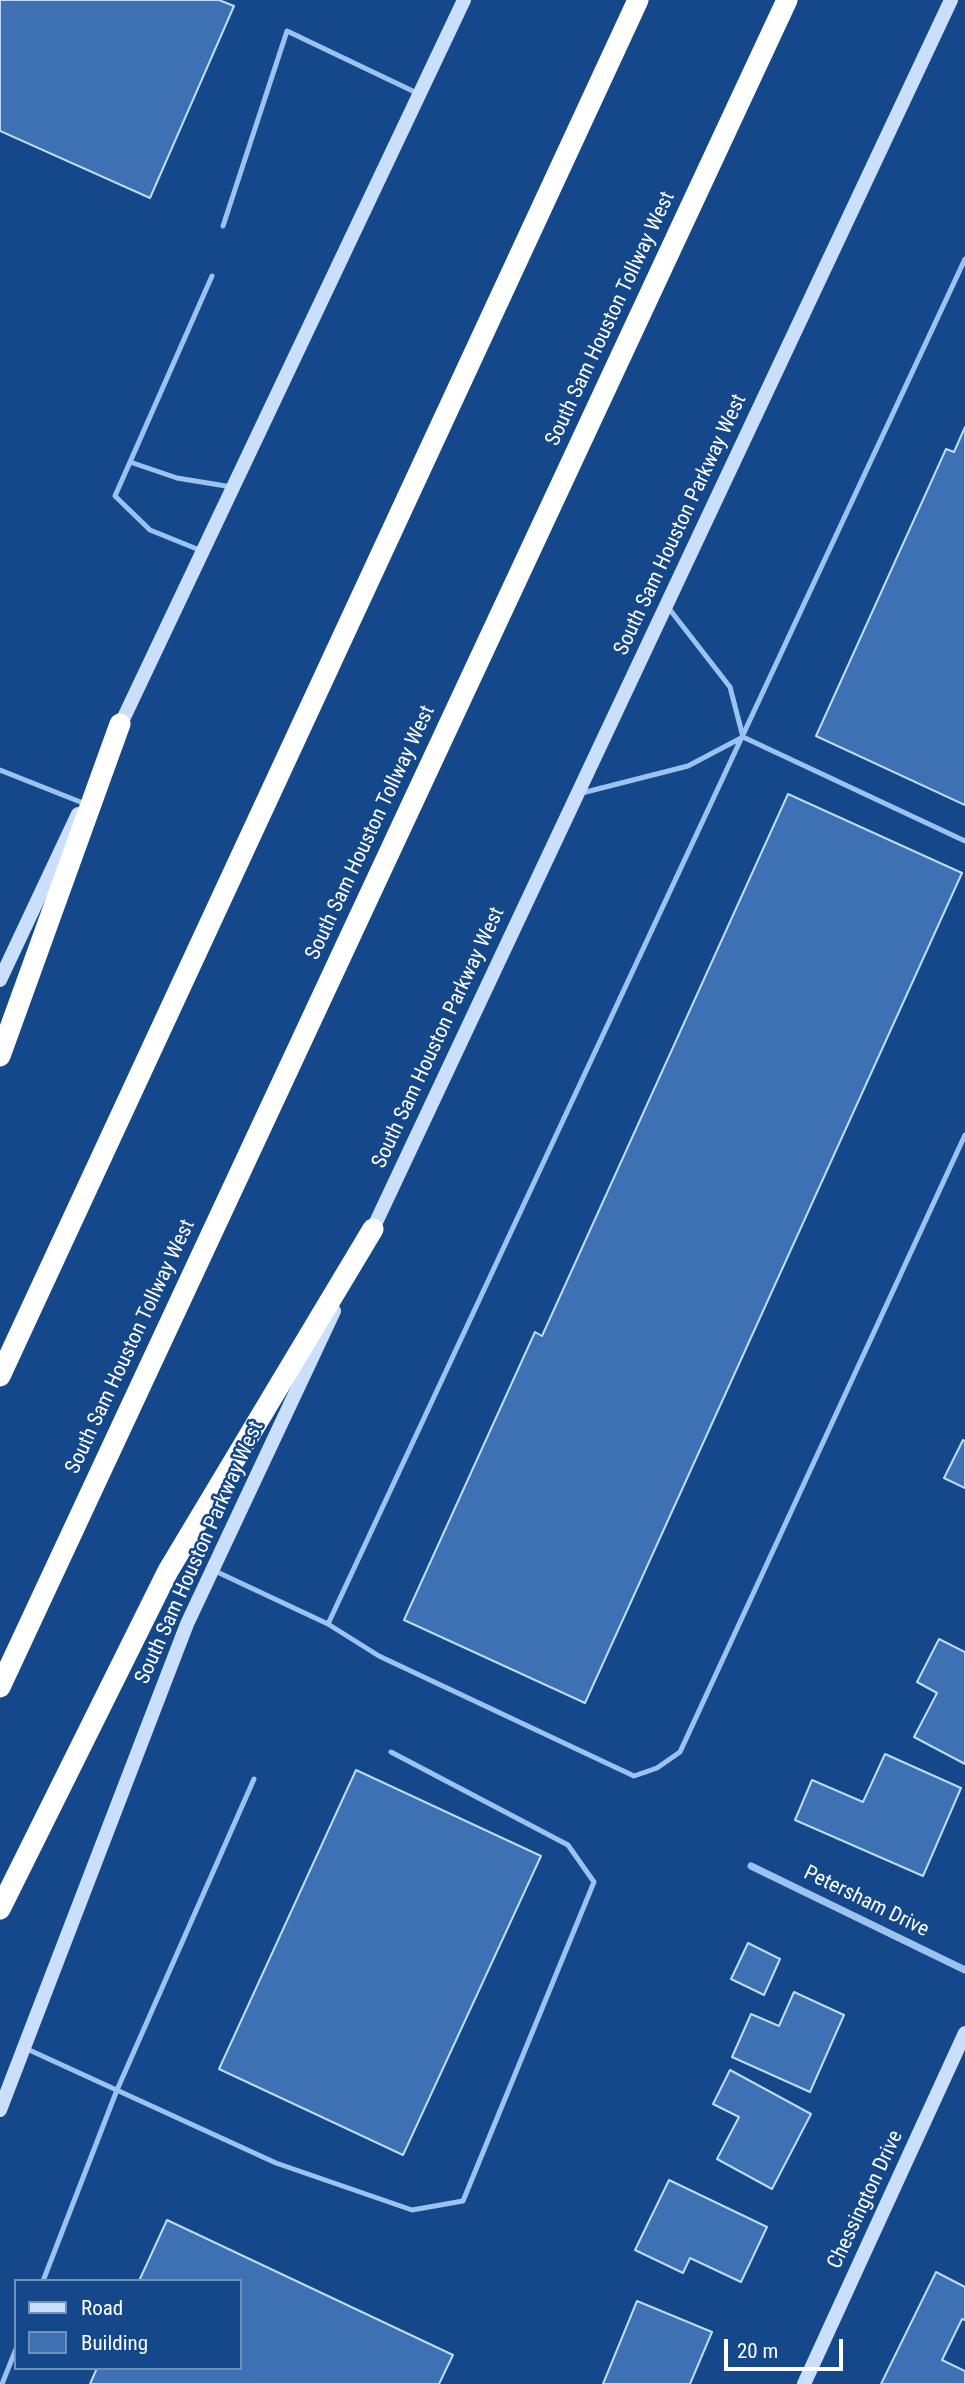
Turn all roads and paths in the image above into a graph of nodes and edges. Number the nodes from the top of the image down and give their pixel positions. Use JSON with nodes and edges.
{"nodes":[{"id":1,"x":464,"y":0,"type":"edge"},
{"id":2,"x":638,"y":0,"type":"edge"},
{"id":3,"x":787,"y":0,"type":"edge"},
{"id":4,"x":951,"y":0,"type":"edge"},
{"id":5,"x":419,"y":94,"type":"junction"},
{"id":6,"x":223,"y":226,"type":"dead end"},
{"id":7,"x":965,"y":259,"type":"edge"},
{"id":8,"x":212,"y":276,"type":"dead end"},
{"id":9,"x":130,"y":462,"type":"junction"},
{"id":10,"x":232,"y":487,"type":"junction"},
{"id":11,"x":202,"y":551,"type":"junction"},
{"id":12,"x":666,"y":605,"type":"junction"},
{"id":13,"x":120,"y":724,"type":"junction"},
{"id":14,"x":743,"y":737,"type":"junction"},
{"id":15,"x":0,"y":770,"type":"edge"},
{"id":16,"x":577,"y":794,"type":"junction"},
{"id":17,"x":83,"y":803,"type":"junction"},
{"id":18,"x":965,"y":841,"type":"edge"},
{"id":19,"x":1,"y":974,"type":"edge"},
{"id":20,"x":26,"y":984,"type":"junction"},
{"id":21,"x":0,"y":1056,"type":"edge"},
{"id":22,"x":965,"y":1135,"type":"edge"},
{"id":23,"x":373,"y":1229,"type":"junction"},
{"id":24,"x":0,"y":1376,"type":"edge"},
{"id":25,"x":212,"y":1570,"type":"junction"},
{"id":26,"x":328,"y":1624,"type":"junction"},
{"id":27,"x":0,"y":1687,"type":"edge"},
{"id":28,"x":391,"y":1752,"type":"dead end"},
{"id":29,"x":254,"y":1779,"type":"dead end"},
{"id":30,"x":751,"y":1866,"type":"dead end"},
{"id":31,"x":0,"y":1909,"type":"edge"},
{"id":32,"x":965,"y":1970,"type":"edge"},
{"id":33,"x":965,"y":2034,"type":"edge"},
{"id":34,"x":24,"y":2048,"type":"junction"},
{"id":35,"x":117,"y":2090,"type":"junction"},
{"id":36,"x":0,"y":2110,"type":"edge"},
{"id":37,"x":44,"y":2279,"type":"edge"},
{"id":38,"x":14,"y":2354,"type":"edge"},
{"id":39,"x":2,"y":2384,"type":"edge"},
{"id":40,"x":804,"y":2384,"type":"edge"}],
"edges":[{"from":1,"to":5,"type":"main road"},
{"from":2,"to":24,"type":"highway"},
{"from":3,"to":27,"type":"highway","name":"South Sam Houston Tollway West"},
{"from":4,"to":12,"type":"main road","name":"South Sam Houston Parkway West"},
{"from":5,"to":6,"type":"lane"},
{"from":5,"to":10,"type":"main road"},
{"from":7,"to":14,"type":"lane"},
{"from":8,"to":9,"type":"lane"},
{"from":9,"to":10,"type":"lane"},
{"from":9,"to":11,"type":"lane"},
{"from":10,"to":11,"type":"main road"},
{"from":11,"to":13,"type":"main road"},
{"from":12,"to":14,"type":"lane"},
{"from":12,"to":16,"type":"main road","name":"South Sam Houston Parkway West"},
{"from":13,"to":17,"type":"main road"},
{"from":13,"to":20,"type":"highway"},
{"from":14,"to":16,"type":"lane"},
{"from":14,"to":18,"type":"lane"},
{"from":14,"to":26,"type":"lane"},
{"from":15,"to":17,"type":"lane"},
{"from":16,"to":23,"type":"main road","name":"South Sam Houston Parkway West"},
{"from":17,"to":19,"type":"main road"},
{"from":19,"to":20,"type":"lane"},
{"from":20,"to":21,"type":"highway"},
{"from":22,"to":26,"type":"lane"},
{"from":23,"to":25,"type":"main road","name":"South Sam Houston Parkway West"},
{"from":23,"to":31,"type":"highway"},
{"from":25,"to":26,"type":"lane"},
{"from":25,"to":34,"type":"main road","name":"South Sam Houston Parkway West"},
{"from":28,"to":35,"type":"lane"},
{"from":29,"to":35,"type":"lane"},
{"from":30,"to":32,"type":"street","name":"Petersham Drive"},
{"from":33,"to":40,"type":"main road","name":"Chessington Drive"},
{"from":34,"to":35,"type":"lane"},
{"from":34,"to":36,"type":"main road","name":"South Sam Houston Parkway West"},
{"from":35,"to":37,"type":"lane"},
{"from":38,"to":39,"type":"lane"}]}
